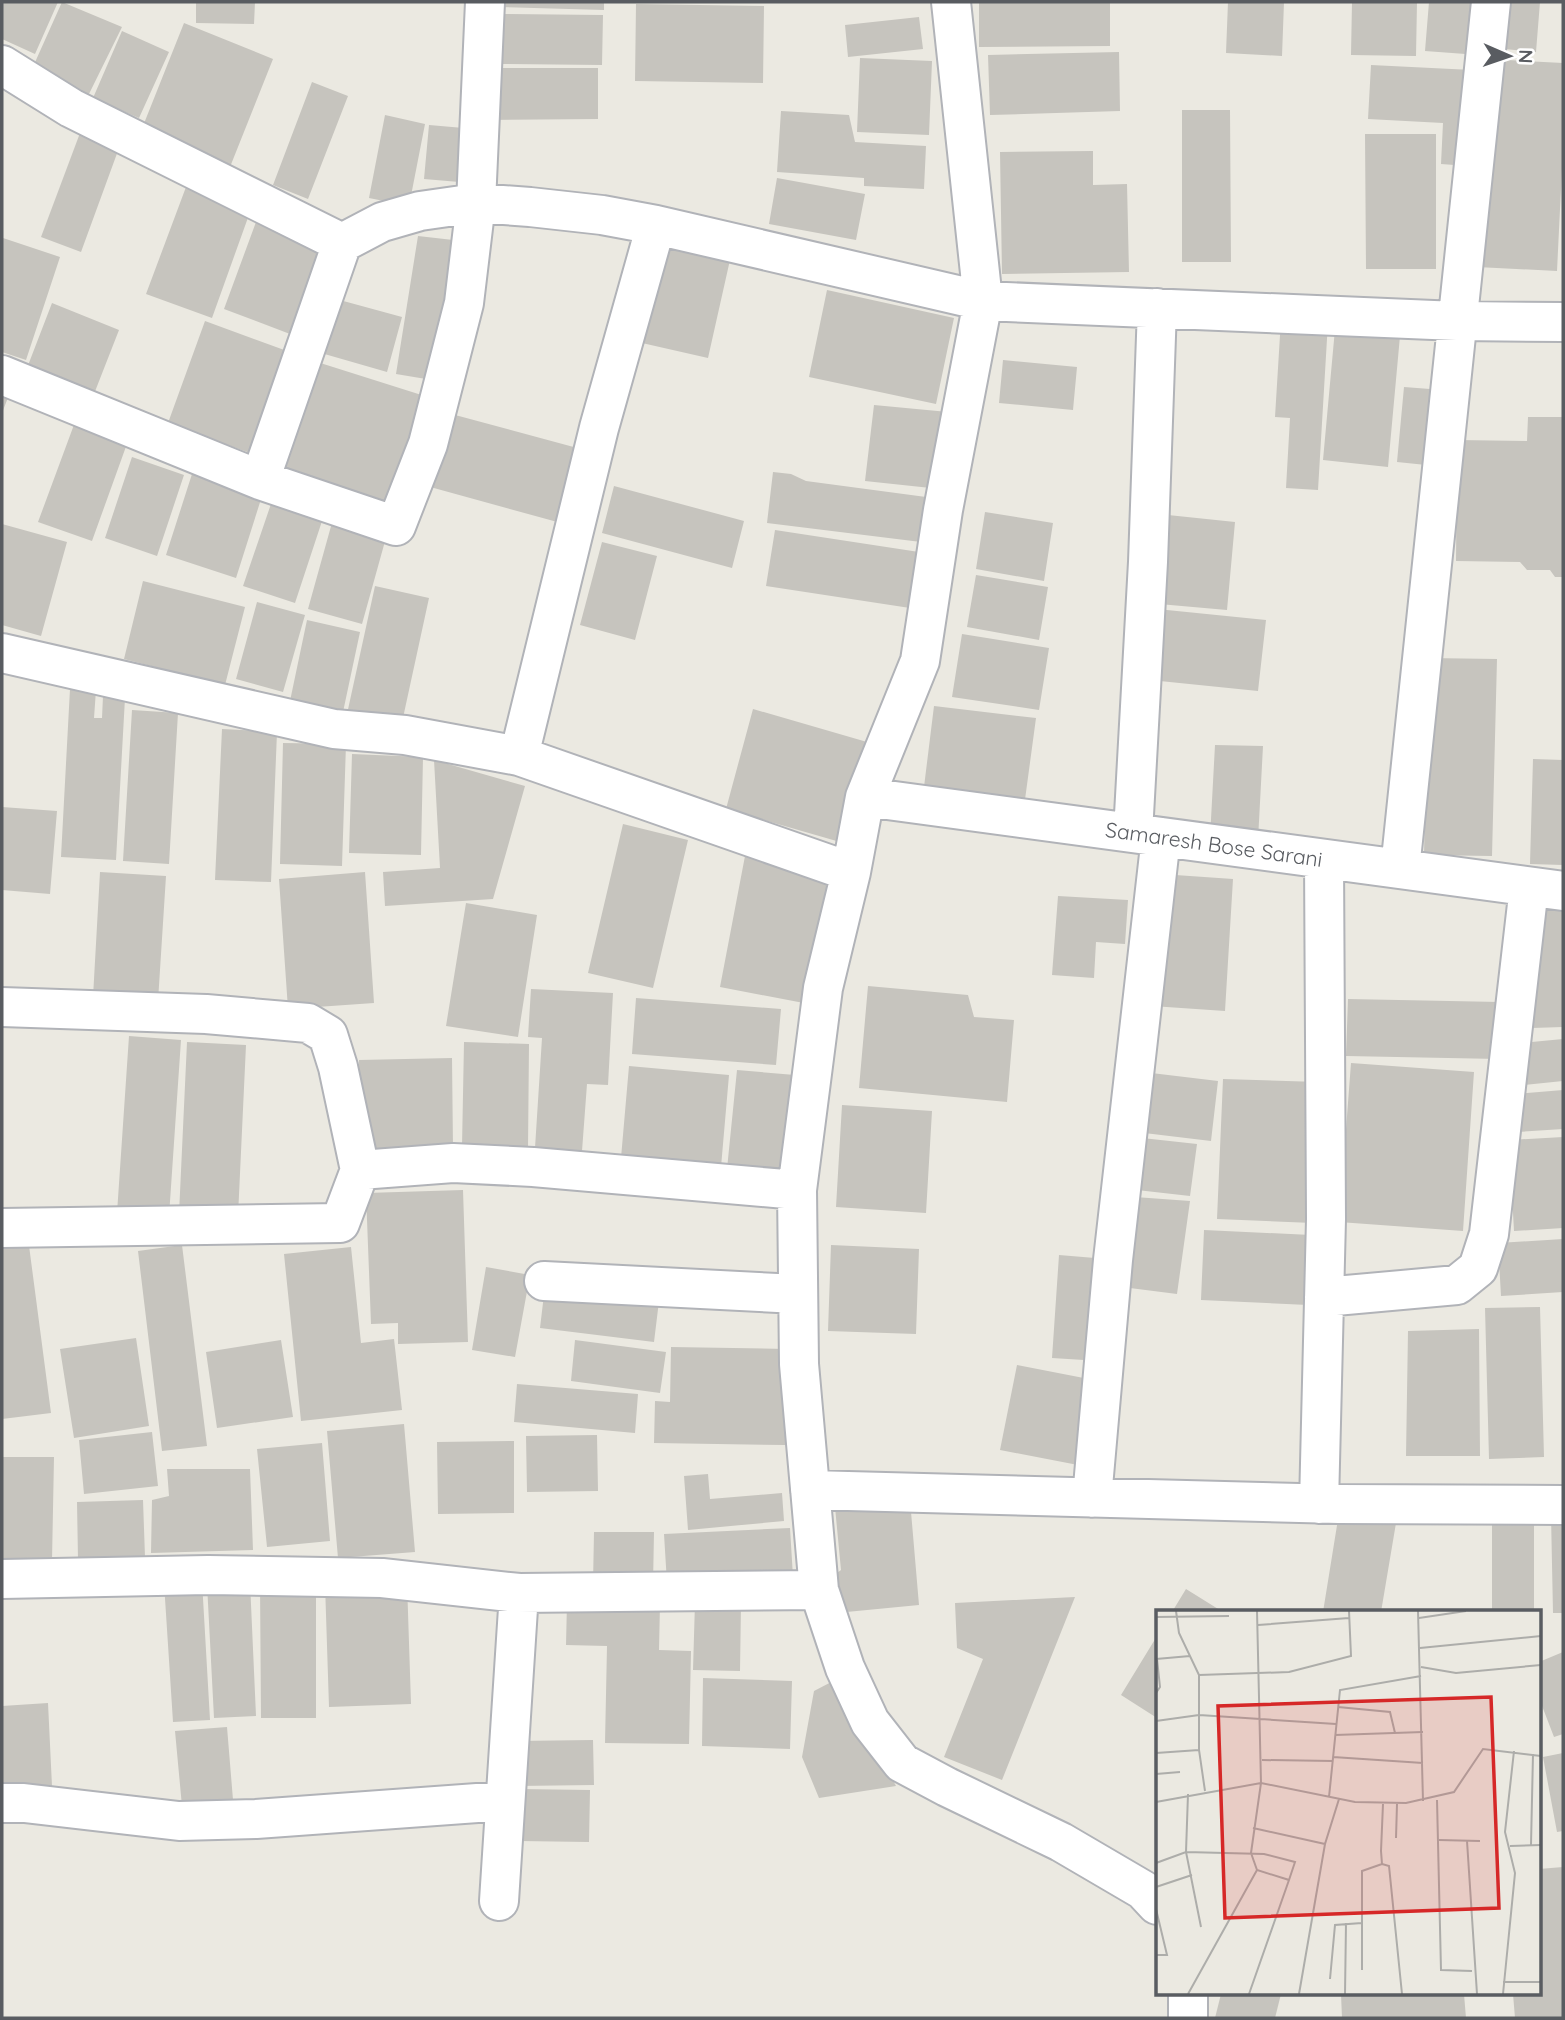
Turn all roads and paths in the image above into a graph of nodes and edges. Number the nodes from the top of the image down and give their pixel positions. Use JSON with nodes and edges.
{"nodes":[{"id":1,"x":485,"y":2,"type":"edge"},
{"id":2,"x":951,"y":2,"type":"edge"},
{"id":3,"x":1491,"y":2,"type":"edge"},
{"id":4,"x":2,"y":65,"type":"edge"},
{"id":5,"x":475,"y":203,"type":"junction"},
{"id":6,"x":656,"y":225,"type":"junction"},
{"id":7,"x":342,"y":243,"type":"junction"},
{"id":8,"x":983,"y":301,"type":"junction"},
{"id":9,"x":1157,"y":308,"type":"junction"},
{"id":10,"x":1457,"y":321,"type":"junction"},
{"id":11,"x":1563,"y":323,"type":"edge"},
{"id":12,"x":2,"y":375,"type":"edge"},
{"id":13,"x":260,"y":480,"type":"junction"},
{"id":14,"x":2,"y":653,"type":"edge"},
{"id":15,"x":519,"y":756,"type":"junction"},
{"id":16,"x":865,"y":797,"type":"junction"},
{"id":17,"x":1147,"y":835,"type":"junction"},
{"id":18,"x":1324,"y":859,"type":"junction"},
{"id":19,"x":1400,"y":869,"type":"junction"},
{"id":20,"x":851,"y":872,"type":"junction"},
{"id":21,"x":1546,"y":889,"type":"edge"},
{"id":22,"x":2,"y":1007,"type":"edge"},
{"id":23,"x":360,"y":1170,"type":"junction"},
{"id":24,"x":797,"y":1191,"type":"junction"},
{"id":25,"x":2,"y":1228,"type":"edge"},
{"id":26,"x":544,"y":1281,"type":"dead end"},
{"id":27,"x":798,"y":1294,"type":"junction"},
{"id":28,"x":1324,"y":1297,"type":"junction"},
{"id":29,"x":810,"y":1490,"type":"junction"},
{"id":30,"x":1091,"y":1498,"type":"junction"},
{"id":31,"x":1319,"y":1504,"type":"junction"},
{"id":32,"x":1563,"y":1506,"type":"edge"},
{"id":33,"x":2,"y":1579,"type":"edge"},
{"id":34,"x":818,"y":1590,"type":"junction"},
{"id":35,"x":519,"y":1593,"type":"junction"},
{"id":36,"x":505,"y":1801,"type":"junction"},
{"id":37,"x":2,"y":1803,"type":"edge"},
{"id":38,"x":499,"y":1901,"type":"dead end"},
{"id":39,"x":1156,"y":1904,"type":"edge"},
{"id":40,"x":1188,"y":1996,"type":"edge"},
{"id":41,"x":1188,"y":2018,"type":"edge"}],
"edges":[{"from":1,"to":5,"type":"street"},
{"from":2,"to":8,"type":"street"},
{"from":3,"to":10,"type":"street"},
{"from":4,"to":7,"type":"street"},
{"from":5,"to":6,"type":"street"},
{"from":5,"to":7,"type":"street"},
{"from":5,"to":13,"type":"street"},
{"from":6,"to":8,"type":"street"},
{"from":6,"to":15,"type":"street"},
{"from":7,"to":13,"type":"street"},
{"from":8,"to":9,"type":"street"},
{"from":8,"to":16,"type":"street"},
{"from":9,"to":10,"type":"street"},
{"from":9,"to":17,"type":"street"},
{"from":10,"to":11,"type":"street"},
{"from":10,"to":19,"type":"street"},
{"from":12,"to":13,"type":"street"},
{"from":14,"to":15,"type":"street"},
{"from":15,"to":20,"type":"street"},
{"from":16,"to":17,"type":"street","name":"Samaresh Bose Sarani"},
{"from":16,"to":20,"type":"street"},
{"from":17,"to":18,"type":"street","name":"Samaresh Bose Sarani"},
{"from":17,"to":30,"type":"street"},
{"from":18,"to":19,"type":"street","name":"Samaresh Bose Sarani"},
{"from":18,"to":28,"type":"street"},
{"from":19,"to":21,"type":"street","name":"Samaresh Bose Sarani"},
{"from":20,"to":24,"type":"street"},
{"from":21,"to":28,"type":"street"},
{"from":22,"to":23,"type":"street"},
{"from":23,"to":24,"type":"street"},
{"from":23,"to":25,"type":"street"},
{"from":24,"to":27,"type":"street"},
{"from":26,"to":27,"type":"street"},
{"from":27,"to":29,"type":"street"},
{"from":28,"to":31,"type":"street"},
{"from":29,"to":30,"type":"street"},
{"from":29,"to":34,"type":"street"},
{"from":30,"to":31,"type":"street"},
{"from":31,"to":32,"type":"street"},
{"from":33,"to":35,"type":"street"},
{"from":34,"to":35,"type":"street"},
{"from":34,"to":39,"type":"street"},
{"from":35,"to":36,"type":"street"},
{"from":36,"to":37,"type":"street"},
{"from":36,"to":38,"type":"street"},
{"from":40,"to":41,"type":"street"}]}
